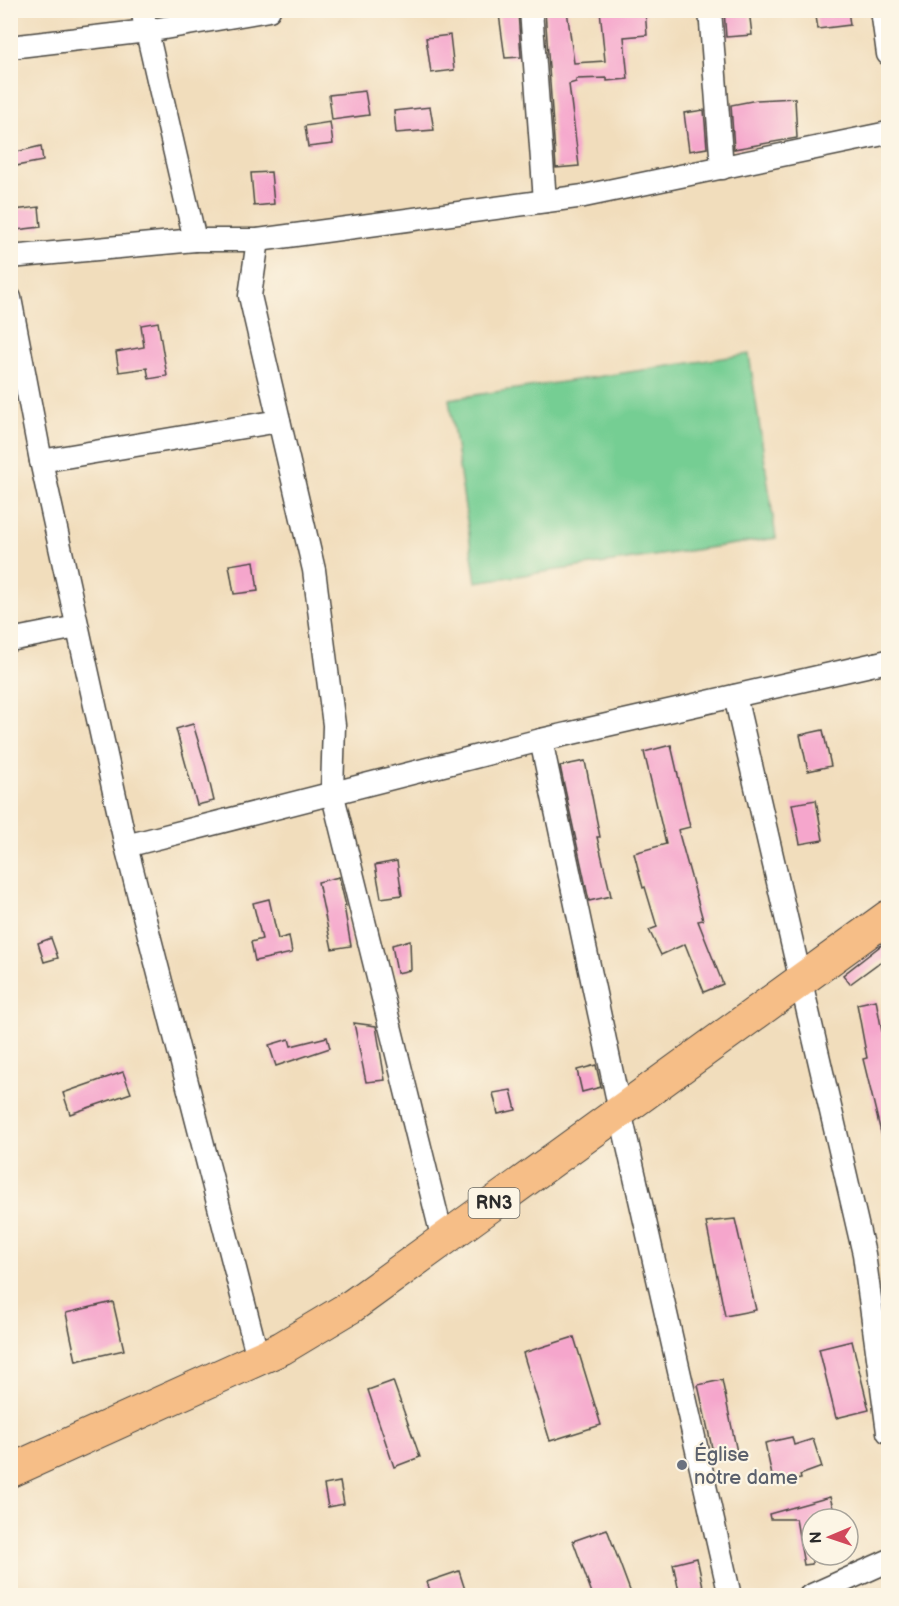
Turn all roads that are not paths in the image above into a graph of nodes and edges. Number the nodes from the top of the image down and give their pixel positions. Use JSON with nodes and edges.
{"nodes":[{"id":1,"x":269,"y":10,"type":"edge"},
{"id":2,"x":531,"y":10,"type":"edge"},
{"id":3,"x":710,"y":10,"type":"edge"},
{"id":4,"x":882,"y":10,"type":"edge"},
{"id":5,"x":145,"y":21,"type":"edge"},
{"id":6,"x":10,"y":47,"type":"edge"},
{"id":7,"x":888,"y":54,"type":"edge"},
{"id":8,"x":888,"y":133,"type":"edge"},
{"id":9,"x":722,"y":168,"type":"junction"},
{"id":10,"x":545,"y":201,"type":"junction"},
{"id":11,"x":195,"y":240,"type":"junction"},
{"id":12,"x":258,"y":240,"type":"junction"},
{"id":13,"x":10,"y":257,"type":"edge"},
{"id":14,"x":10,"y":298,"type":"edge"},
{"id":15,"x":279,"y":421,"type":"junction"},
{"id":16,"x":41,"y":460,"type":"junction"},
{"id":17,"x":77,"y":627,"type":"junction"},
{"id":18,"x":10,"y":640,"type":"edge"},
{"id":19,"x":888,"y":661,"type":"edge"},
{"id":20,"x":735,"y":696,"type":"junction"},
{"id":21,"x":541,"y":740,"type":"junction"},
{"id":22,"x":332,"y":792,"type":"junction"},
{"id":23,"x":126,"y":846,"type":"junction"},
{"id":24,"x":888,"y":917,"type":"edge"},
{"id":25,"x":801,"y":980,"type":"junction"},
{"id":26,"x":620,"y":1111,"type":"junction"},
{"id":27,"x":443,"y":1240,"type":"junction"},
{"id":28,"x":258,"y":1358,"type":"junction"},
{"id":29,"x":888,"y":1432,"type":"edge"},
{"id":30,"x":10,"y":1471,"type":"edge"},
{"id":31,"x":888,"y":1561,"type":"edge"},
{"id":32,"x":730,"y":1596,"type":"edge"},
{"id":33,"x":810,"y":1596,"type":"edge"}],
"edges":[{"from":1,"to":5,"type":"street"},
{"from":2,"to":10,"type":"street"},
{"from":3,"to":9,"type":"street"},
{"from":4,"to":7,"type":"street"},
{"from":5,"to":6,"type":"street"},
{"from":5,"to":11,"type":"street"},
{"from":8,"to":9,"type":"street"},
{"from":9,"to":10,"type":"street"},
{"from":10,"to":12,"type":"street"},
{"from":11,"to":12,"type":"street"},
{"from":11,"to":13,"type":"street"},
{"from":12,"to":15,"type":"street"},
{"from":14,"to":16,"type":"street"},
{"from":15,"to":16,"type":"street"},
{"from":15,"to":22,"type":"street"},
{"from":16,"to":17,"type":"street"},
{"from":17,"to":18,"type":"street"},
{"from":17,"to":23,"type":"street"},
{"from":19,"to":20,"type":"street"},
{"from":20,"to":21,"type":"street"},
{"from":20,"to":25,"type":"street"},
{"from":21,"to":22,"type":"street"},
{"from":21,"to":26,"type":"street"},
{"from":22,"to":23,"type":"street"},
{"from":22,"to":27,"type":"street"},
{"from":23,"to":28,"type":"street"},
{"from":24,"to":25,"type":"highway","number":"RN3"},
{"from":25,"to":26,"type":"highway","number":"RN3"},
{"from":25,"to":29,"type":"street"},
{"from":26,"to":27,"type":"highway","number":"RN3"},
{"from":26,"to":32,"type":"street"},
{"from":27,"to":28,"type":"highway","number":"RN3"},
{"from":28,"to":30,"type":"highway","number":"RN3"},
{"from":31,"to":33,"type":"street"}]}
